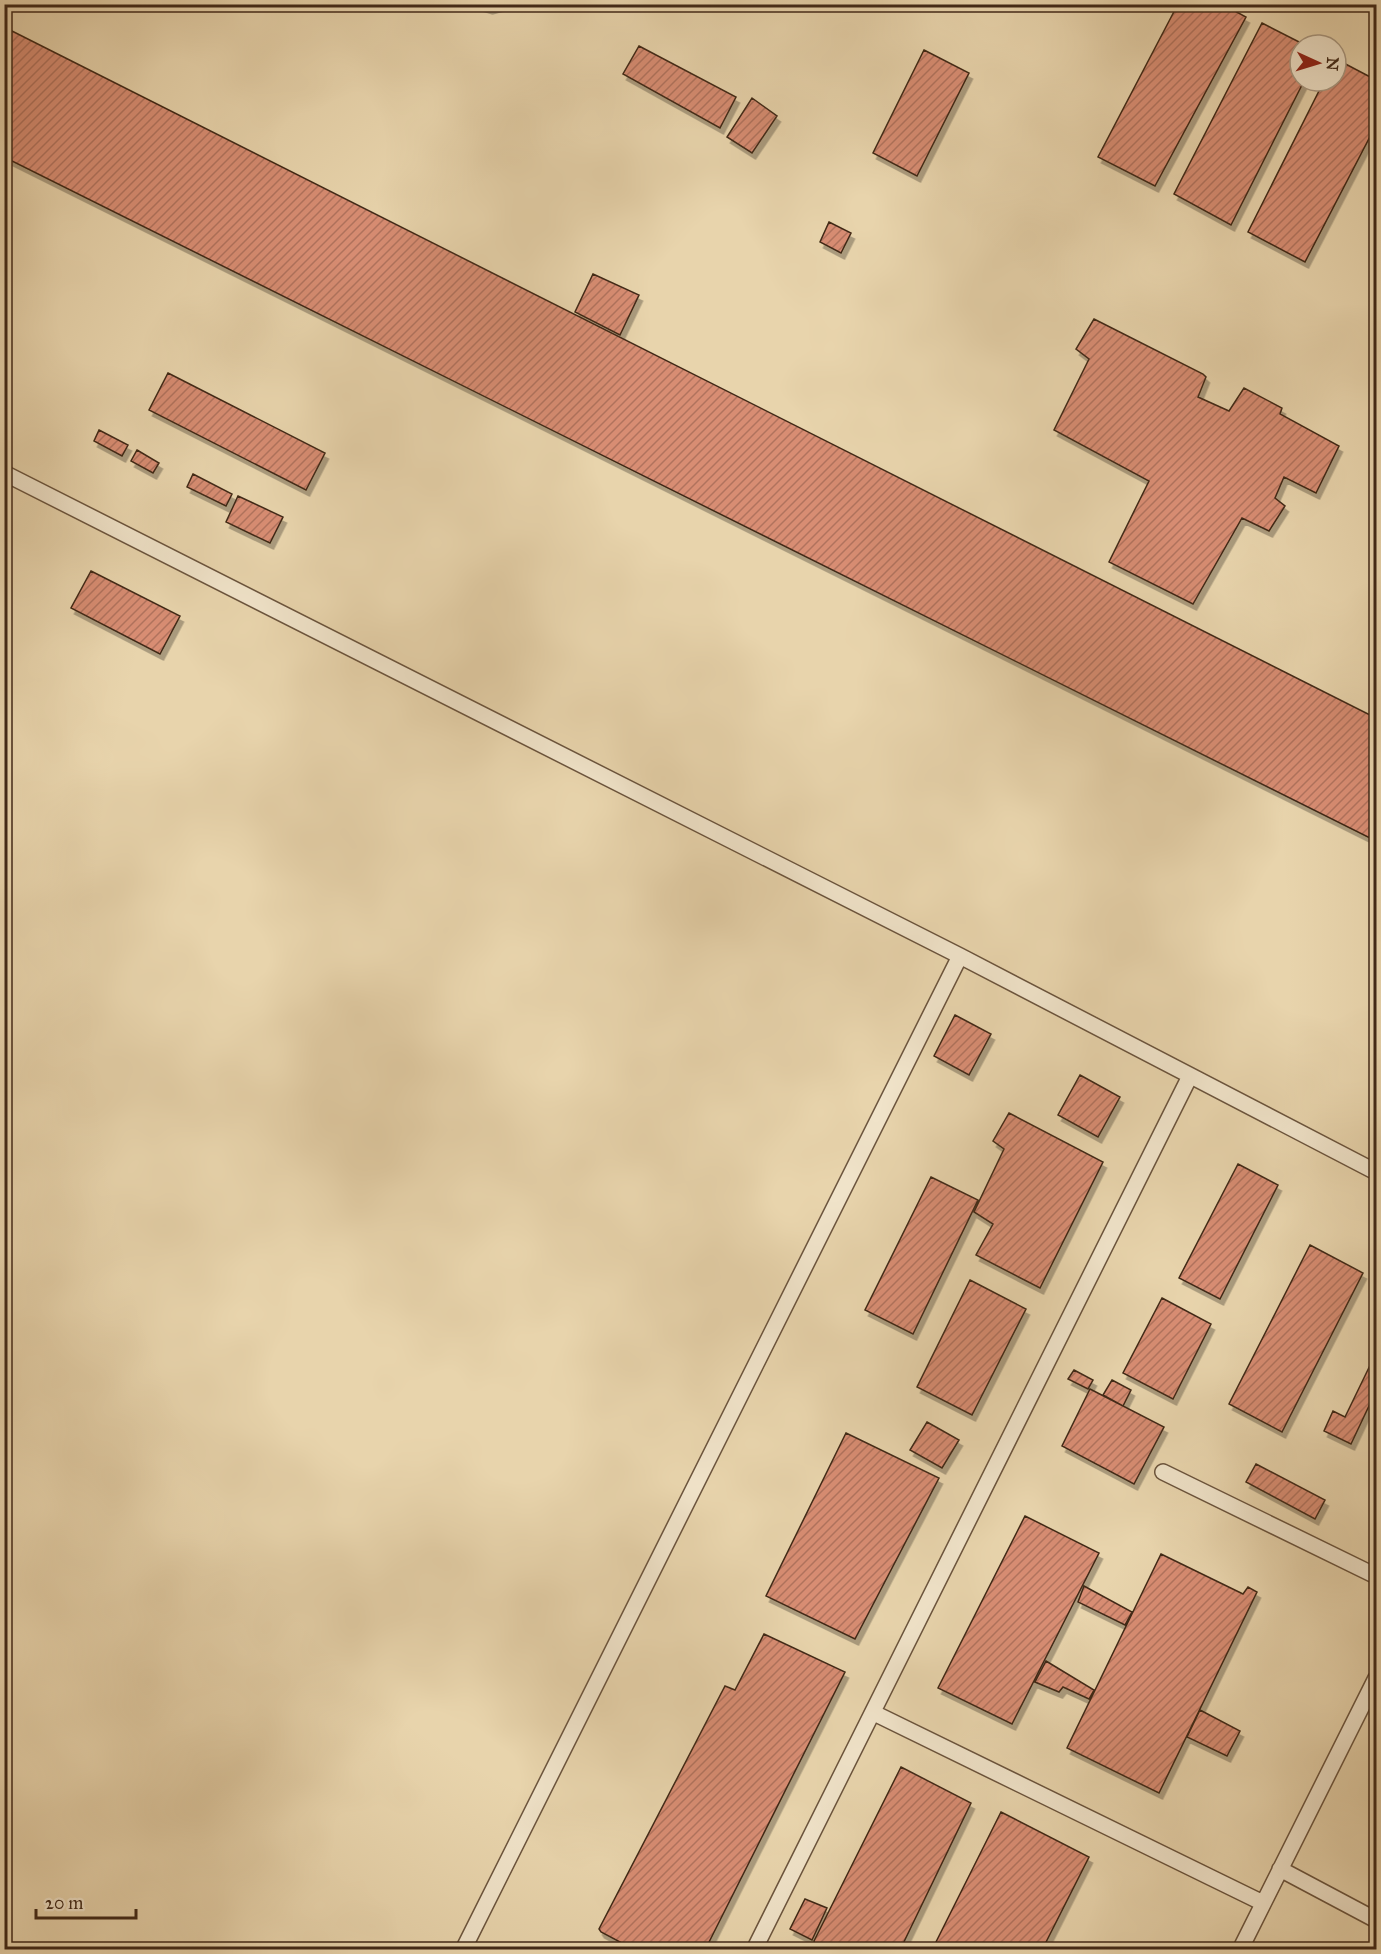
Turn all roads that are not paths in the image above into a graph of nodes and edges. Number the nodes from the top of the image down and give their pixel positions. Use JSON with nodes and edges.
{"nodes":[{"id":1,"x":4,"y":473,"type":"edge"},
{"id":2,"x":960,"y":956,"type":"junction"},
{"id":3,"x":1191,"y":1076,"type":"junction"},
{"id":4,"x":1377,"y":1172,"type":"edge"},
{"id":5,"x":1163,"y":1472,"type":"dead end"},
{"id":6,"x":1377,"y":1576,"type":"edge"},
{"id":7,"x":1377,"y":1678,"type":"edge"},
{"id":8,"x":874,"y":1713,"type":"junction"},
{"id":9,"x":1280,"y":1869,"type":"junction"},
{"id":10,"x":1263,"y":1903,"type":"junction"},
{"id":11,"x":1377,"y":1920,"type":"edge"},
{"id":12,"x":464,"y":1950,"type":"edge"},
{"id":13,"x":754,"y":1950,"type":"edge"},
{"id":14,"x":1240,"y":1950,"type":"edge"}],
"edges":[{"from":1,"to":2,"type":"lane"},
{"from":2,"to":3,"type":"lane"},
{"from":2,"to":12,"type":"lane"},
{"from":3,"to":4,"type":"lane"},
{"from":3,"to":8,"type":"lane"},
{"from":5,"to":6,"type":"lane"},
{"from":7,"to":9,"type":"lane"},
{"from":8,"to":10,"type":"lane"},
{"from":8,"to":13,"type":"lane"},
{"from":9,"to":10,"type":"lane"},
{"from":9,"to":11,"type":"lane"},
{"from":10,"to":14,"type":"lane"}]}
